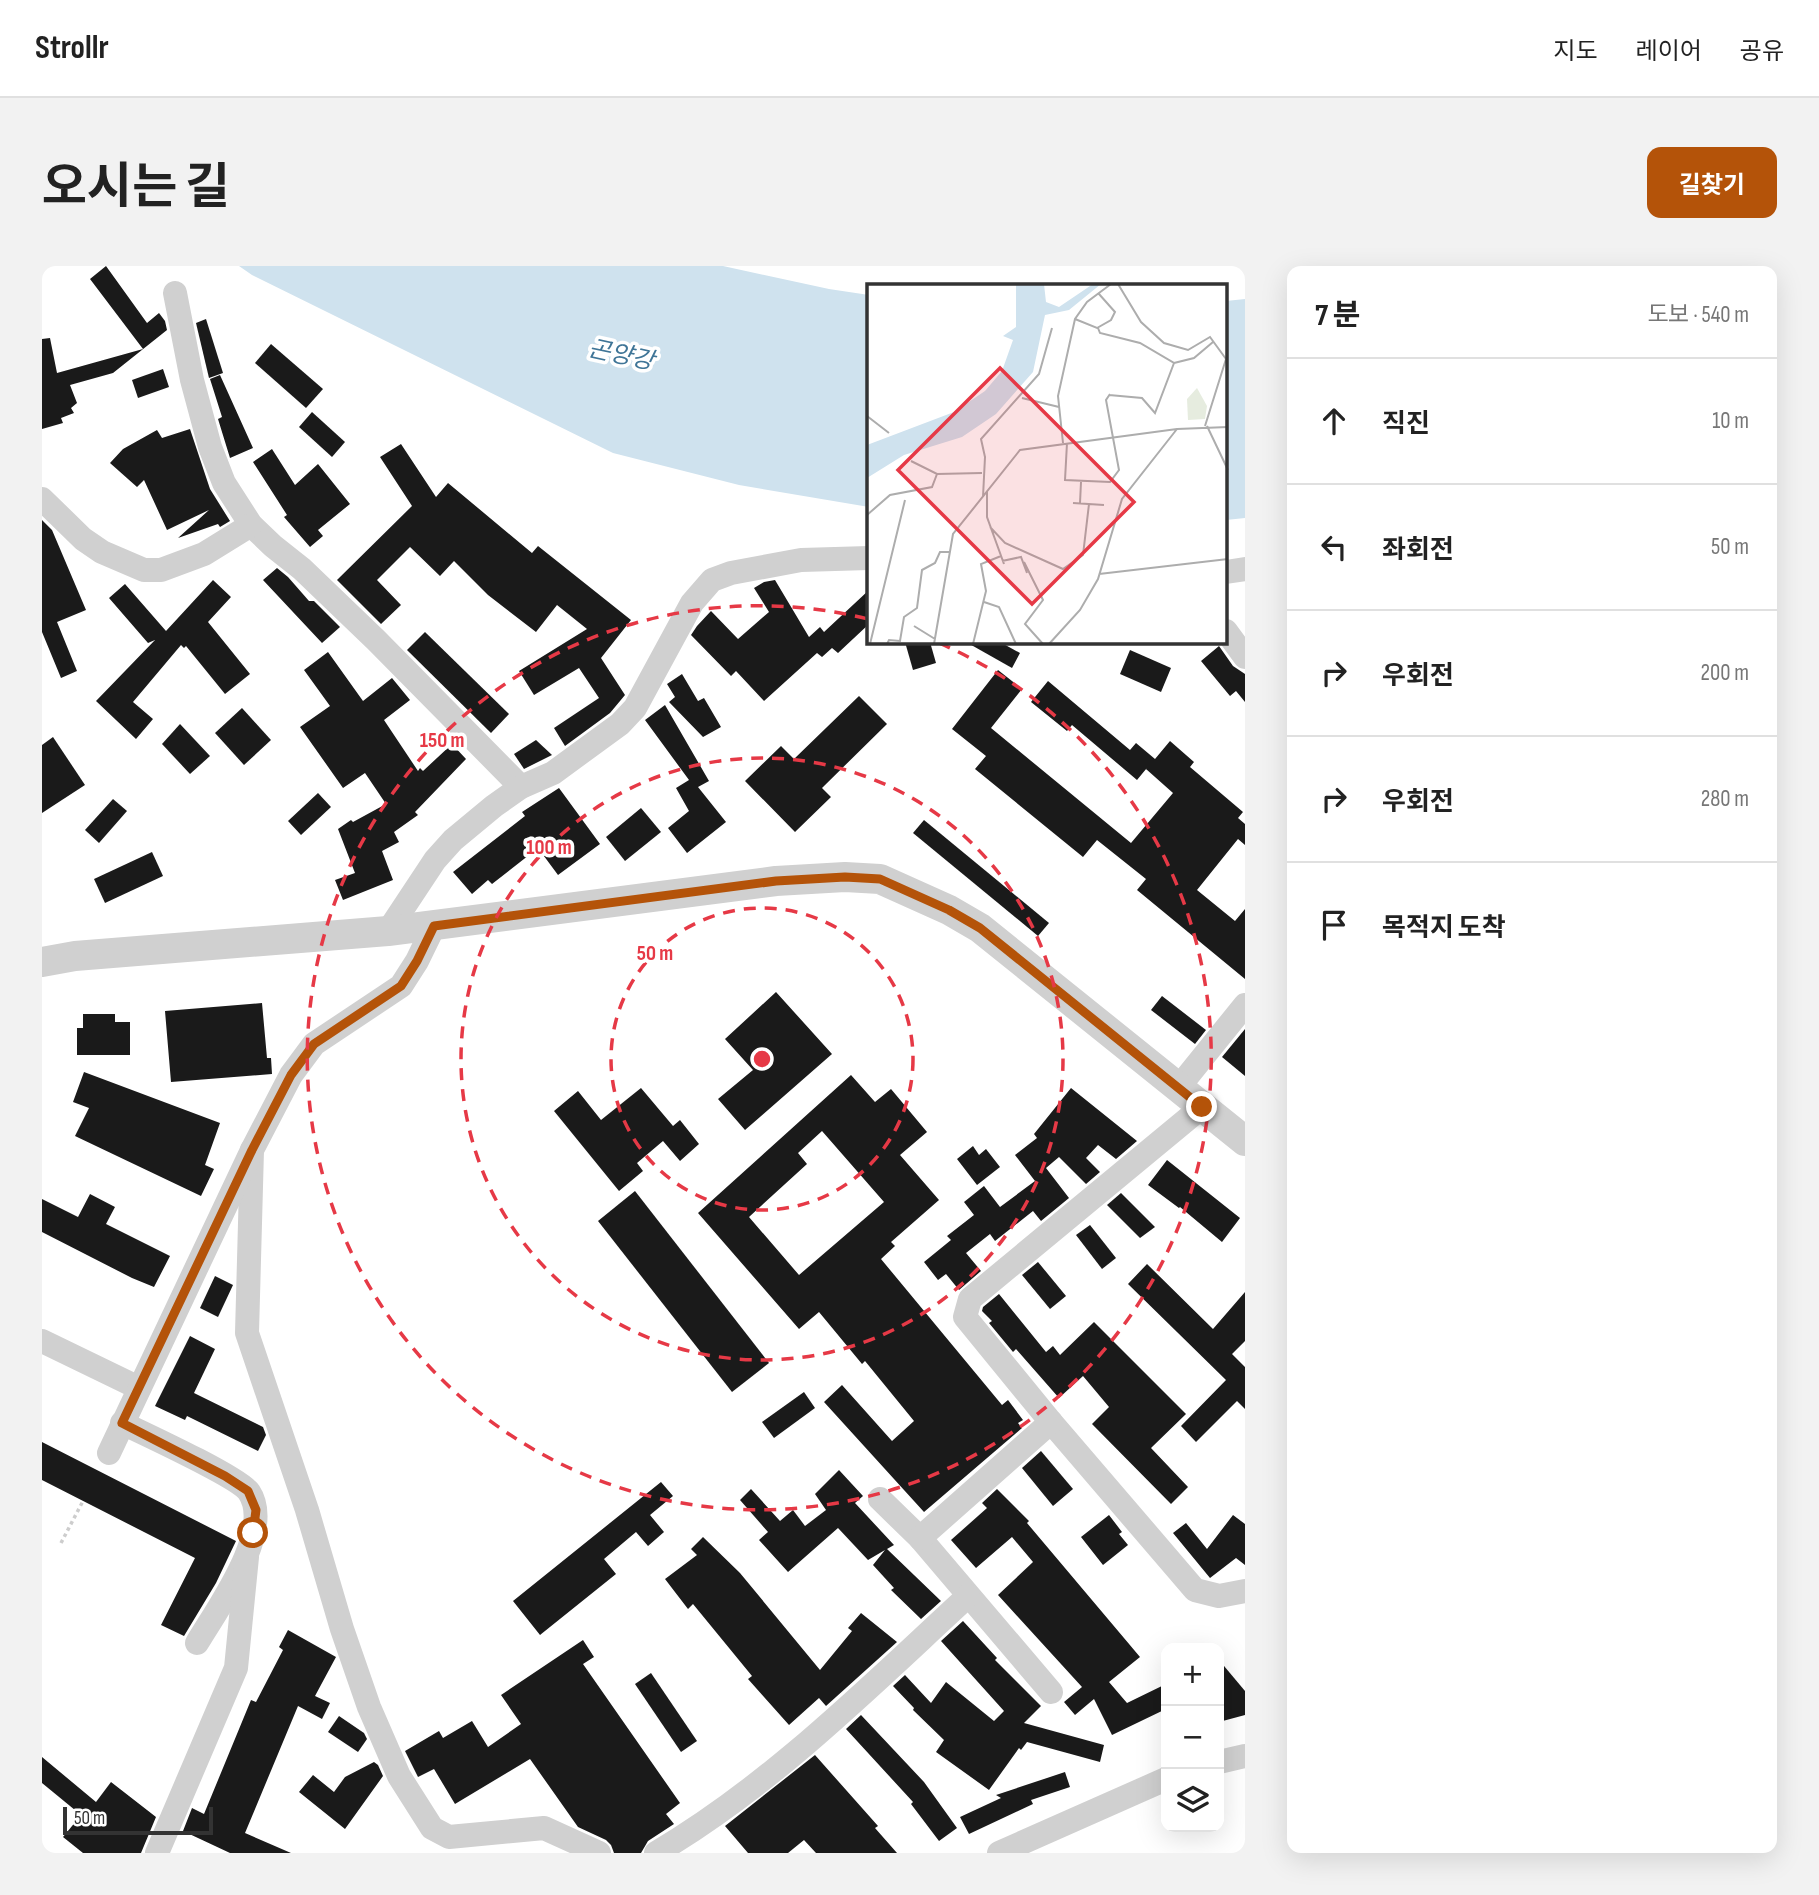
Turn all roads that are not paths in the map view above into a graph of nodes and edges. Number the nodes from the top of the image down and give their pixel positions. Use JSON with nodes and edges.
{"nodes":[{"id":1,"x":175,"y":293,"type":"dead end"},
{"id":2,"x":42,"y":499,"type":"edge"},
{"id":3,"x":251,"y":525,"type":"junction"},
{"id":4,"x":867,"y":558,"type":"edge"},
{"id":5,"x":1245,"y":569,"type":"edge"},
{"id":6,"x":1227,"y":572,"type":"edge"},
{"id":7,"x":1227,"y":632,"type":"edge"},
{"id":8,"x":1245,"y":657,"type":"edge"},
{"id":9,"x":521,"y":788,"type":"junction"},
{"id":10,"x":434,"y":926,"type":"junction"},
{"id":11,"x":388,"y":931,"type":"junction"},
{"id":12,"x":42,"y":962,"type":"edge"},
{"id":13,"x":1245,"y":1004,"type":"edge"},
{"id":14,"x":1178,"y":1088,"type":"junction"},
{"id":15,"x":1202,"y":1107,"type":"junction"},
{"id":16,"x":1245,"y":1140,"type":"edge"},
{"id":17,"x":252,"y":1150,"type":"junction"},
{"id":18,"x":42,"y":1341,"type":"edge"},
{"id":19,"x":139,"y":1388,"type":"junction"},
{"id":20,"x":1051,"y":1422,"type":"junction"},
{"id":21,"x":122,"y":1423,"type":"junction"},
{"id":22,"x":109,"y":1453,"type":"dead end"},
{"id":23,"x":880,"y":1499,"type":"dead end"},
{"id":24,"x":919,"y":1538,"type":"junction"},
{"id":25,"x":247,"y":1557,"type":"junction"},
{"id":26,"x":1245,"y":1591,"type":"edge"},
{"id":27,"x":968,"y":1596,"type":"junction"},
{"id":28,"x":197,"y":1643,"type":"dead end"},
{"id":29,"x":1051,"y":1692,"type":"dead end"},
{"id":30,"x":1245,"y":1756,"type":"edge"},
{"id":31,"x":1224,"y":1761,"type":"edge"},
{"id":32,"x":1161,"y":1781,"type":"edge"},
{"id":33,"x":157,"y":1853,"type":"edge"},
{"id":34,"x":599,"y":1853,"type":"edge"},
{"id":35,"x":656,"y":1853,"type":"edge"},
{"id":36,"x":999,"y":1853,"type":"edge"}],
"edges":[{"from":1,"to":3,"type":"street"},
{"from":2,"to":3,"type":"street"},
{"from":3,"to":9,"type":"street"},
{"from":4,"to":9,"type":"street"},
{"from":5,"to":6,"type":"street"},
{"from":7,"to":8,"type":"street"},
{"from":9,"to":11,"type":"street"},
{"from":10,"to":11,"type":"street"},
{"from":10,"to":14,"type":"street"},
{"from":10,"to":17,"type":"street"},
{"from":11,"to":12,"type":"street"},
{"from":13,"to":14,"type":"street"},
{"from":14,"to":15,"type":"street"},
{"from":15,"to":16,"type":"street"},
{"from":15,"to":20,"type":"street"},
{"from":17,"to":19,"type":"street"},
{"from":17,"to":34,"type":"street"},
{"from":18,"to":19,"type":"street"},
{"from":19,"to":21,"type":"street"},
{"from":20,"to":24,"type":"street"},
{"from":20,"to":26,"type":"street"},
{"from":21,"to":22,"type":"street"},
{"from":21,"to":25,"type":"street"},
{"from":23,"to":24,"type":"street"},
{"from":24,"to":27,"type":"street"},
{"from":25,"to":28,"type":"street"},
{"from":25,"to":33,"type":"street"},
{"from":27,"to":29,"type":"street"},
{"from":27,"to":35,"type":"street"},
{"from":30,"to":31,"type":"street"},
{"from":32,"to":36,"type":"street"}]}
